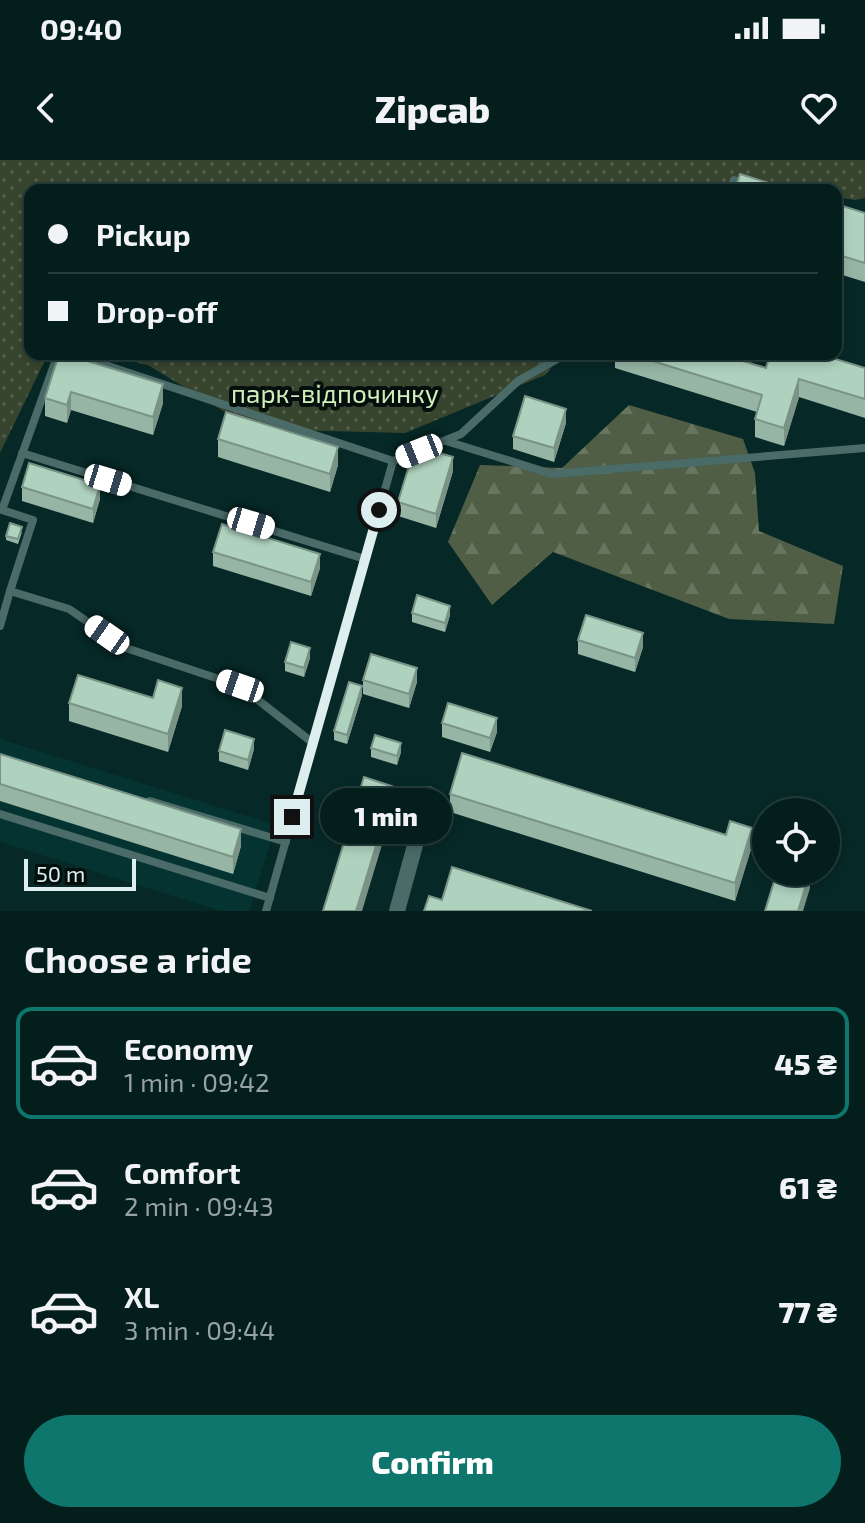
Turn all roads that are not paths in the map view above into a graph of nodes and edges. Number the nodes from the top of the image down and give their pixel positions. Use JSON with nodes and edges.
{"nodes":[{"id":1,"x":56,"y":360,"type":"edge"},
{"id":2,"x":90,"y":360,"type":"edge"},
{"id":3,"x":555,"y":360,"type":"edge"},
{"id":4,"x":445,"y":440,"type":"junction"},
{"id":5,"x":865,"y":448,"type":"edge"},
{"id":6,"x":22,"y":453,"type":"junction"},
{"id":7,"x":393,"y":461,"type":"junction"},
{"id":8,"x":365,"y":559,"type":"junction"},
{"id":9,"x":10,"y":591,"type":"junction"},
{"id":10,"x":0,"y":626,"type":"edge"},
{"id":11,"x":313,"y":743,"type":"junction"},
{"id":12,"x":429,"y":794,"type":"dead end"},
{"id":13,"x":135,"y":796,"type":"edge"},
{"id":14,"x":0,"y":814,"type":"edge"},
{"id":15,"x":286,"y":842,"type":"junction"},
{"id":16,"x":270,"y":898,"type":"junction"},
{"id":17,"x":266,"y":911,"type":"edge"},
{"id":18,"x":397,"y":911,"type":"edge"}],
"edges":[{"from":1,"to":6,"type":"lane"},
{"from":2,"to":7,"type":"lane"},
{"from":3,"to":4,"type":"lane"},
{"from":4,"to":5,"type":"lane"},
{"from":4,"to":7,"type":"lane"},
{"from":6,"to":8,"type":"lane"},
{"from":6,"to":9,"type":"lane"},
{"from":7,"to":8,"type":"lane"},
{"from":8,"to":11,"type":"lane"},
{"from":9,"to":10,"type":"lane"},
{"from":9,"to":11,"type":"lane"},
{"from":11,"to":15,"type":"lane"},
{"from":12,"to":18,"type":"street"},
{"from":13,"to":15,"type":"lane"},
{"from":14,"to":16,"type":"lane"},
{"from":15,"to":16,"type":"lane"},
{"from":16,"to":17,"type":"lane"}]}
